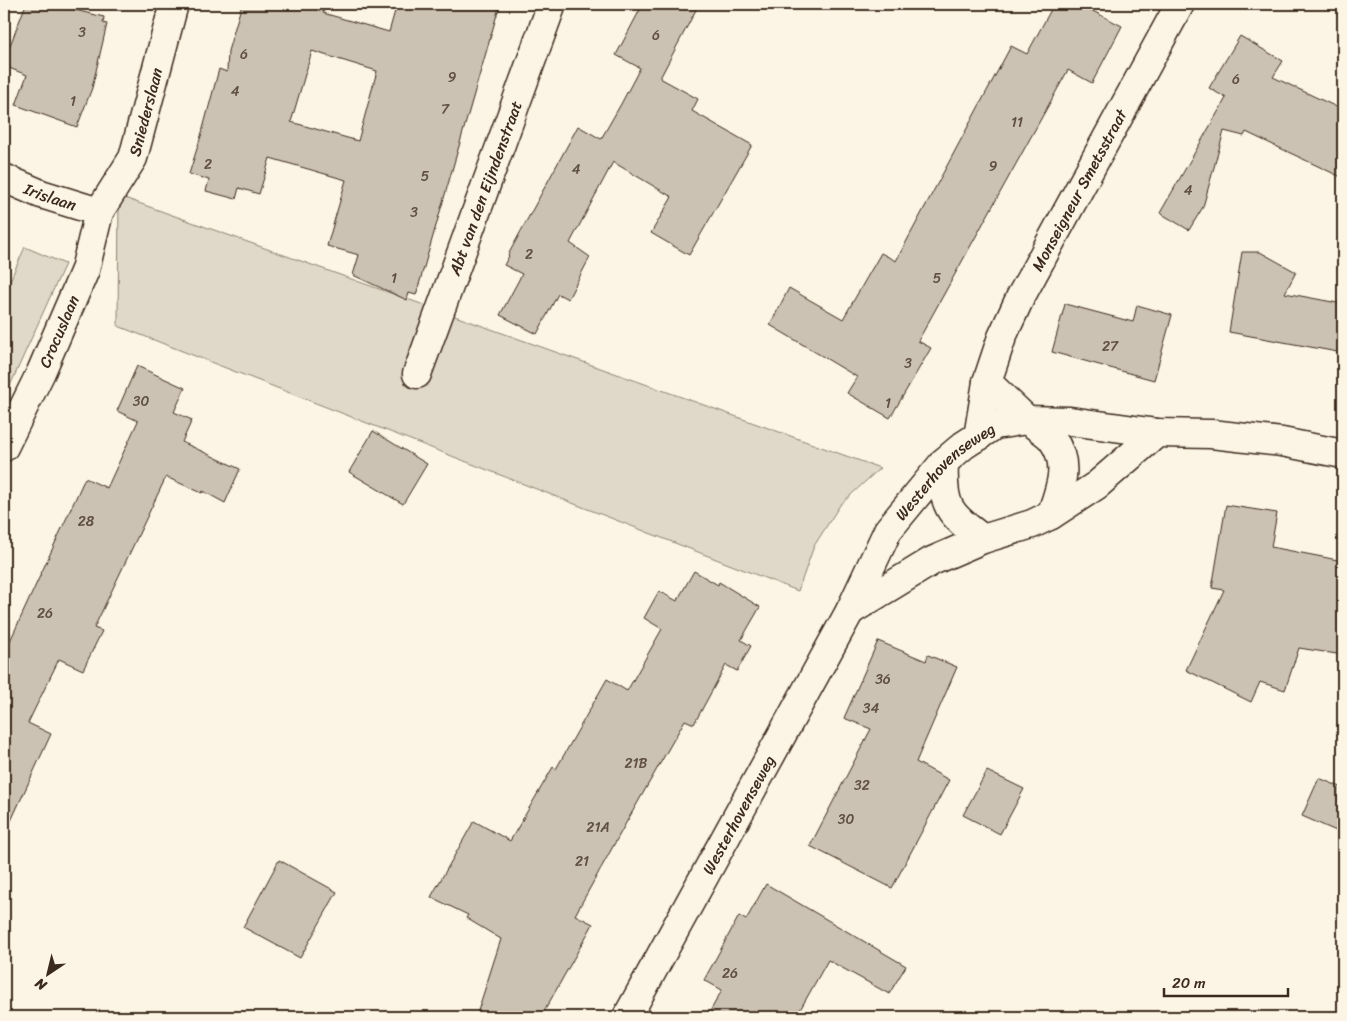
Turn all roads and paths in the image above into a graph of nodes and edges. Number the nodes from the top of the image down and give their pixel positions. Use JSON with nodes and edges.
{"nodes":[{"id":1,"x":174,"y":4,"type":"edge"},
{"id":2,"x":552,"y":4,"type":"edge"},
{"id":3,"x":1180,"y":4,"type":"edge"},
{"id":4,"x":7,"y":187,"type":"edge"},
{"id":5,"x":99,"y":212,"type":"junction"},
{"id":6,"x":417,"y":374,"type":"dead end"},
{"id":7,"x":988,"y":382,"type":"junction"},
{"id":8,"x":1027,"y":420,"type":"junction"},
{"id":9,"x":1157,"y":432,"type":"junction"},
{"id":10,"x":978,"y":437,"type":"junction"},
{"id":11,"x":4,"y":447,"type":"edge"},
{"id":12,"x":1343,"y":454,"type":"edge"},
{"id":13,"x":944,"y":462,"type":"junction"},
{"id":14,"x":1051,"y":515,"type":"junction"},
{"id":15,"x":983,"y":539,"type":"junction"},
{"id":16,"x":850,"y":611,"type":"junction"},
{"id":17,"x":627,"y":1017,"type":"edge"}],
"edges":[{"from":1,"to":5,"type":"street","name":"Sniederslaan"},
{"from":2,"to":6,"type":"street","name":"Abt van den Eijndenstraat"},
{"from":3,"to":7,"type":"street","name":"Monseigneur Smetsstraat"},
{"from":4,"to":5,"type":"street","name":"Irislaan"},
{"from":5,"to":11,"type":"street","name":"Crocuslaan"},
{"from":7,"to":8,"type":"street"},
{"from":7,"to":10,"type":"street","name":"Monseigneur Smetsstraat"},
{"from":8,"to":9,"type":"street","name":"Westerhovenseweg"},
{"from":8,"to":10,"type":"street","name":"Westerhovenseweg"},
{"from":8,"to":14,"type":"street"},
{"from":9,"to":12,"type":"street","name":"Westerhovenseweg"},
{"from":9,"to":14,"type":"street","name":"Westerhovenseweg"},
{"from":10,"to":13,"type":"street","name":"Westerhovenseweg"},
{"from":13,"to":15,"type":"street"},
{"from":13,"to":16,"type":"street","name":"Westerhovenseweg"},
{"from":14,"to":15,"type":"street","name":"Westerhovenseweg"},
{"from":15,"to":16,"type":"street","name":"Westerhovenseweg"},
{"from":16,"to":17,"type":"street","name":"Westerhovenseweg"}]}
